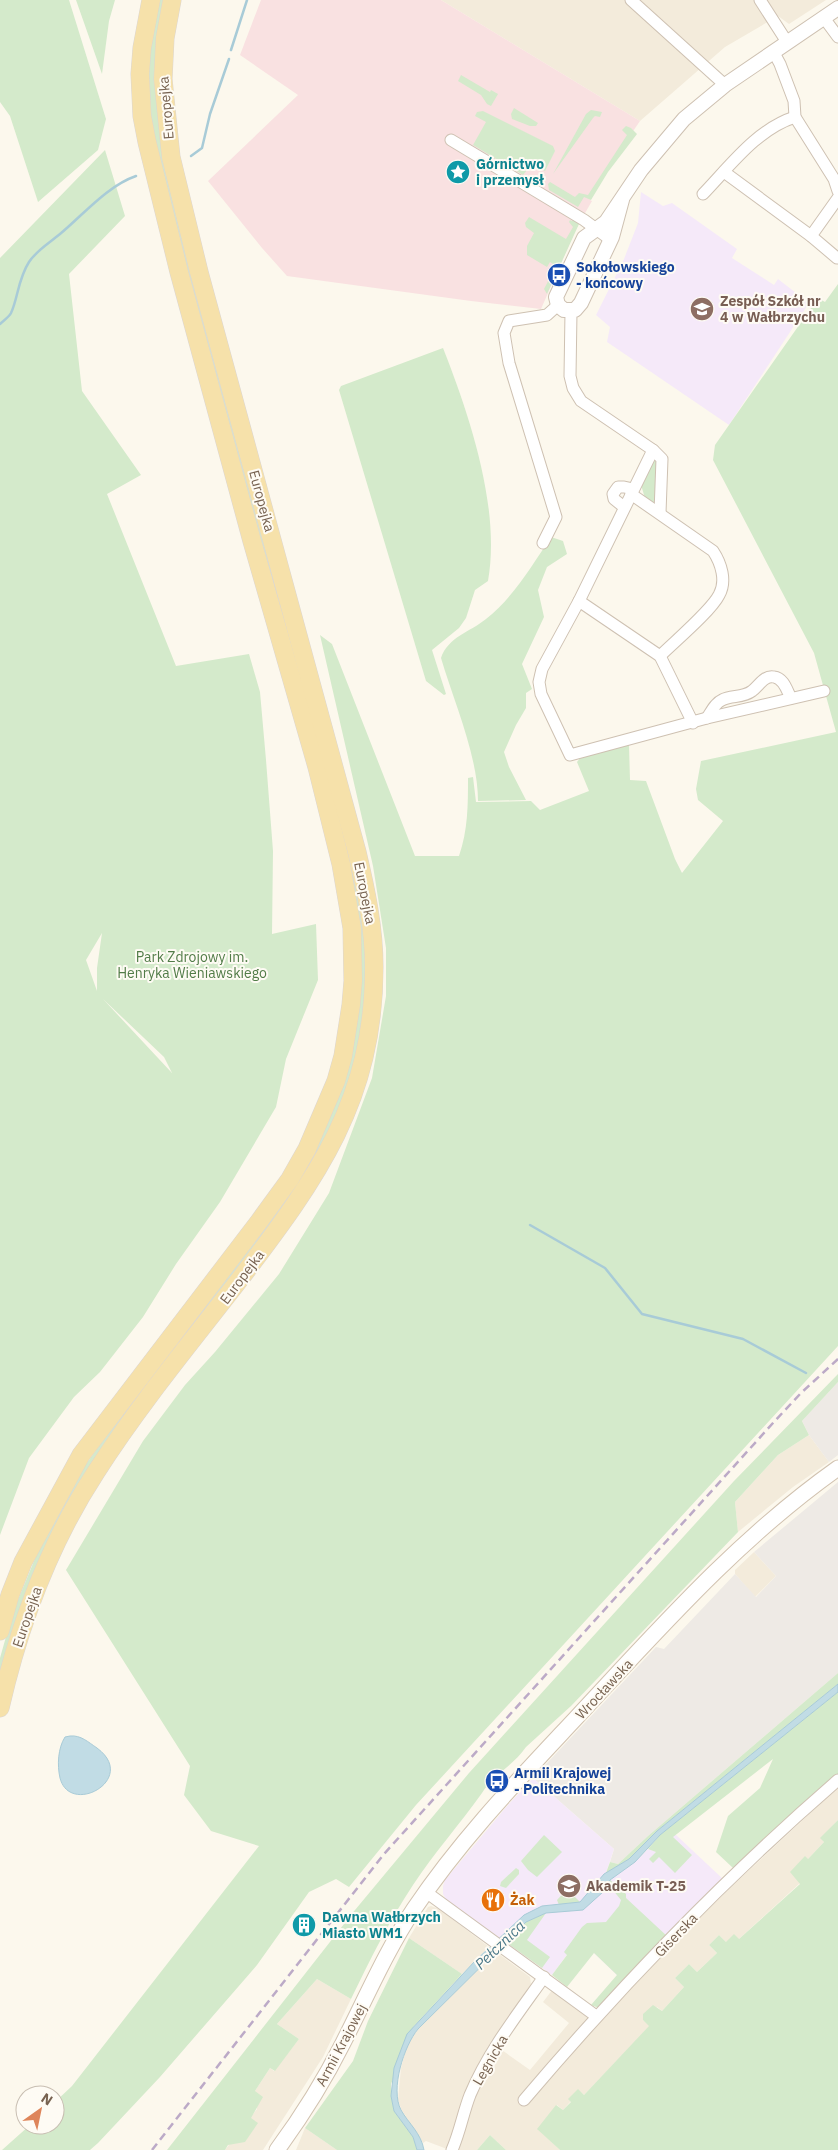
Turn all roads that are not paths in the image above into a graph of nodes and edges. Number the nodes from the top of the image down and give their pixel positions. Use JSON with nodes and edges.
{"nodes":[{"id":1,"x":151,"y":0,"type":"edge"},
{"id":2,"x":172,"y":0,"type":"edge"},
{"id":3,"x":631,"y":0,"type":"edge"},
{"id":4,"x":760,"y":0,"type":"edge"},
{"id":5,"x":838,"y":8,"type":"edge"},
{"id":6,"x":824,"y":18,"type":"junction"},
{"id":7,"x":838,"y":37,"type":"edge"},
{"id":8,"x":786,"y":42,"type":"junction"},
{"id":9,"x":773,"y":51,"type":"junction"},
{"id":10,"x":725,"y":85,"type":"junction"},
{"id":11,"x":795,"y":117,"type":"junction"},
{"id":12,"x":451,"y":140,"type":"dead end"},
{"id":13,"x":724,"y":172,"type":"junction"},
{"id":14,"x":838,"y":191,"type":"edge"},
{"id":15,"x":703,"y":194,"type":"dead end"},
{"id":16,"x":838,"y":198,"type":"edge"},
{"id":17,"x":622,"y":200,"type":"junction"},
{"id":18,"x":595,"y":229,"type":"junction"},
{"id":19,"x":811,"y":236,"type":"junction"},
{"id":20,"x":611,"y":240,"type":"junction"},
{"id":21,"x":837,"y":258,"type":"edge"},
{"id":22,"x":558,"y":305,"type":"junction"},
{"id":23,"x":571,"y":312,"type":"junction"},
{"id":24,"x":653,"y":450,"type":"junction"},
{"id":25,"x":632,"y":491,"type":"junction"},
{"id":26,"x":660,"y":513,"type":"junction"},
{"id":27,"x":543,"y":543,"type":"dead end"},
{"id":28,"x":579,"y":601,"type":"junction"},
{"id":29,"x":660,"y":656,"type":"junction"},
{"id":30,"x":824,"y":691,"type":"dead end"},
{"id":31,"x":791,"y":698,"type":"junction"},
{"id":32,"x":706,"y":718,"type":"junction"},
{"id":33,"x":693,"y":723,"type":"junction"},
{"id":34,"x":838,"y":1468,"type":"edge"},
{"id":35,"x":0,"y":1630,"type":"edge"},
{"id":36,"x":0,"y":1708,"type":"edge"},
{"id":37,"x":838,"y":1780,"type":"edge"},
{"id":38,"x":426,"y":1892,"type":"junction"},
{"id":39,"x":398,"y":1937,"type":"joint"},
{"id":40,"x":544,"y":1977,"type":"junction"},
{"id":41,"x":596,"y":2016,"type":"junction"},
{"id":42,"x":524,"y":2100,"type":"dead end"},
{"id":43,"x":277,"y":2150,"type":"edge"},
{"id":44,"x":452,"y":2150,"type":"edge"}],
"edges":[{"from":1,"to":35,"type":"main road","name":"Europejka"},
{"from":2,"to":36,"type":"main road","name":"Europejka"},
{"from":3,"to":10,"type":"street"},
{"from":4,"to":8,"type":"street"},
{"from":5,"to":6,"type":"street"},
{"from":6,"to":7,"type":"street"},
{"from":6,"to":8,"type":"street"},
{"from":8,"to":9,"type":"street"},
{"from":9,"to":10,"type":"street"},
{"from":9,"to":11,"type":"street"},
{"from":10,"to":17,"type":"street"},
{"from":11,"to":13,"type":"street"},
{"from":11,"to":14,"type":"street"},
{"from":12,"to":18,"type":"street"},
{"from":13,"to":15,"type":"street"},
{"from":13,"to":19,"type":"street"},
{"from":16,"to":19,"type":"street"},
{"from":17,"to":18,"type":"street"},
{"from":17,"to":20,"type":"street"},
{"from":18,"to":20,"type":"street"},
{"from":18,"to":22,"type":"street"},
{"from":19,"to":21,"type":"street"},
{"from":20,"to":23,"type":"street"},
{"from":22,"to":23,"type":"street"},
{"from":22,"to":27,"type":"street"},
{"from":23,"to":24,"type":"street"},
{"from":24,"to":25,"type":"street"},
{"from":24,"to":26,"type":"street"},
{"from":25,"to":26,"type":"street"},
{"from":25,"to":28,"type":"street"},
{"from":26,"to":29,"type":"street"},
{"from":28,"to":29,"type":"street"},
{"from":28,"to":33,"type":"street"},
{"from":29,"to":33,"type":"street"},
{"from":30,"to":31,"type":"street"},
{"from":31,"to":32,"type":"street"},
{"from":31,"to":32,"type":"street"},
{"from":32,"to":33,"type":"street"},
{"from":34,"to":38,"type":"main road","name":"Wrocławska"},
{"from":37,"to":41,"type":"street","name":"Giserska"},
{"from":38,"to":39,"type":"main road","name":"Wrocławska"},
{"from":38,"to":40,"type":"street"},
{"from":39,"to":43,"type":"main road","name":"Armii Krajowej"},
{"from":40,"to":41,"type":"street"},
{"from":40,"to":44,"type":"street","name":"Legnicka"},
{"from":41,"to":42,"type":"street","name":"Giserska"}]}
